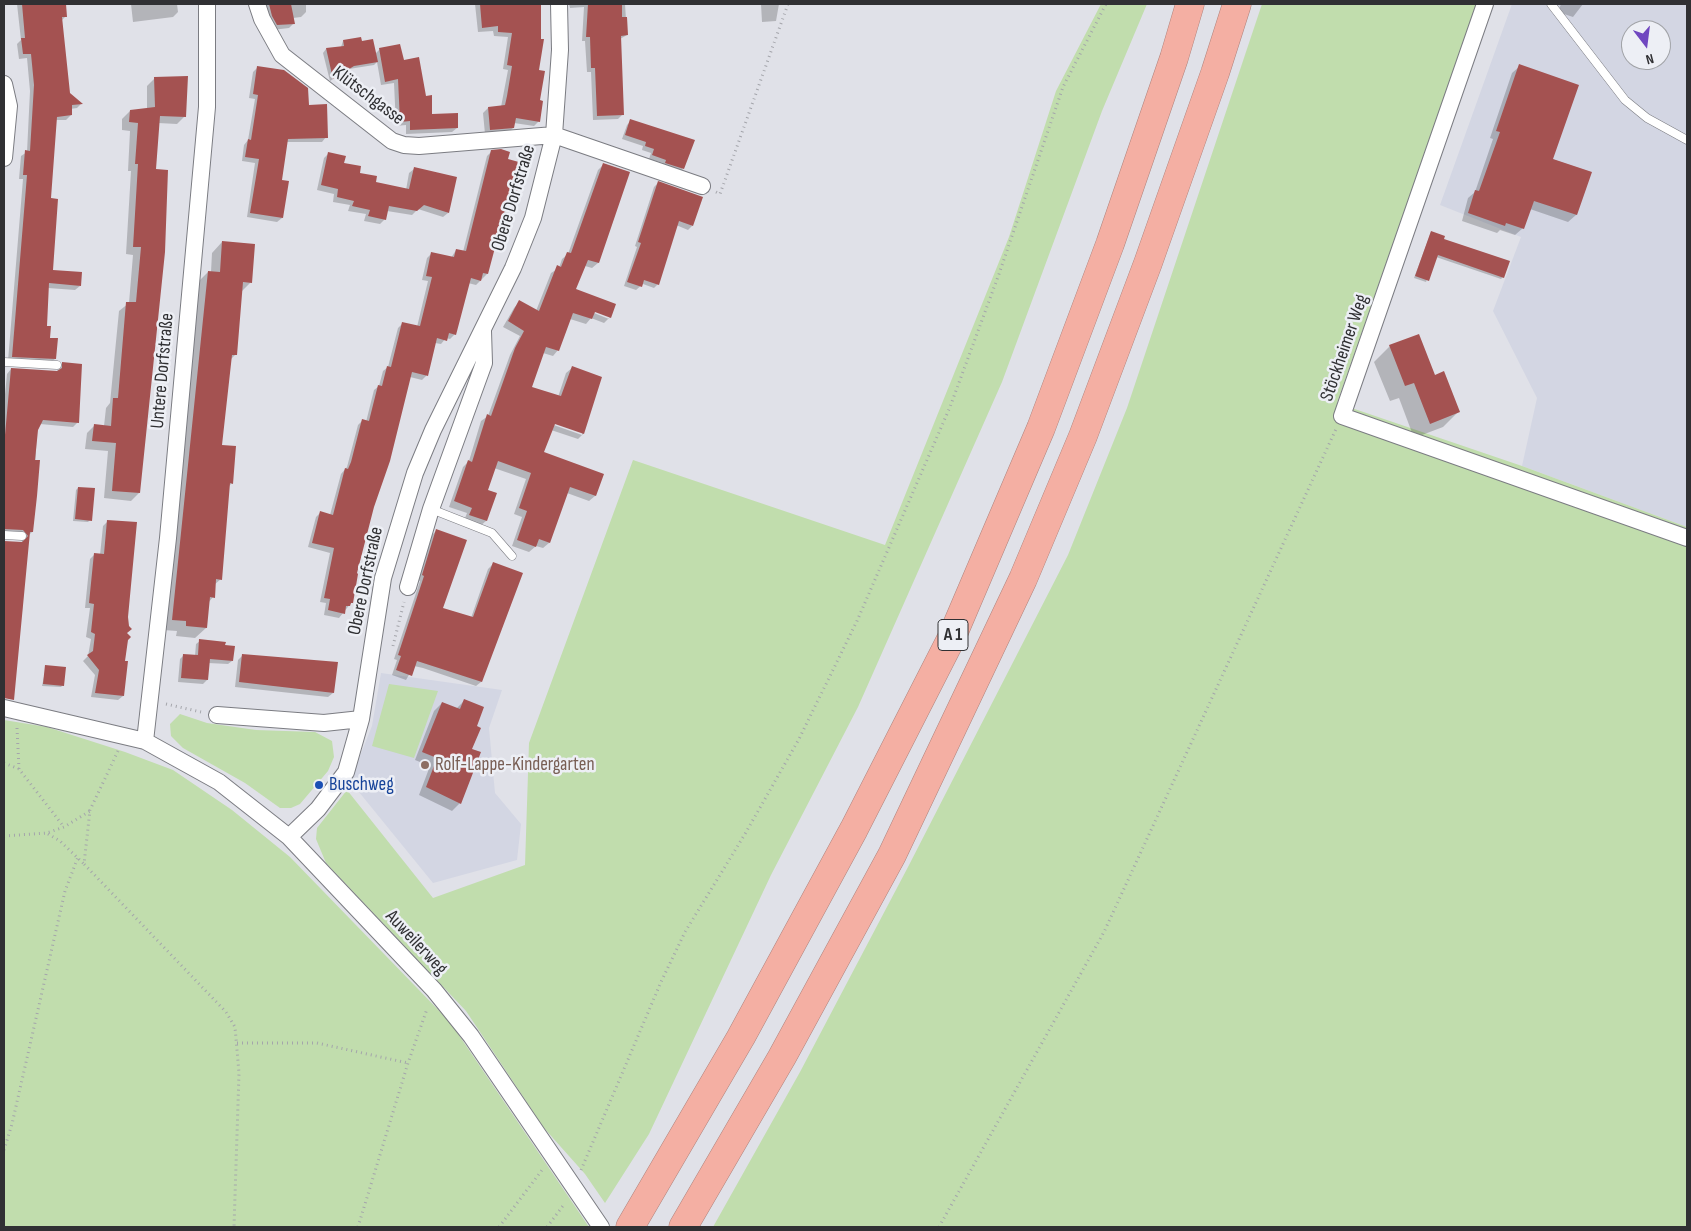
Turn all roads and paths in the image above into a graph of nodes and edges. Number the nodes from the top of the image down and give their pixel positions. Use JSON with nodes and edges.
{"nodes":[{"id":1,"x":207,"y":4,"type":"edge"},
{"id":2,"x":256,"y":4,"type":"edge"},
{"id":3,"x":559,"y":4,"type":"edge"},
{"id":4,"x":788,"y":4,"type":"edge"},
{"id":5,"x":1106,"y":4,"type":"edge"},
{"id":6,"x":1190,"y":4,"type":"edge"},
{"id":7,"x":1237,"y":4,"type":"edge"},
{"id":8,"x":1485,"y":4,"type":"edge"},
{"id":9,"x":1551,"y":4,"type":"edge"},
{"id":10,"x":4,"y":84,"type":"edge"},
{"id":11,"x":554,"y":135,"type":"junction"},
{"id":12,"x":1687,"y":140,"type":"edge"},
{"id":13,"x":4,"y":158,"type":"edge"},
{"id":14,"x":702,"y":186,"type":"joint"},
{"id":15,"x":483,"y":326,"type":"junction"},
{"id":16,"x":4,"y":362,"type":"edge"},
{"id":17,"x":57,"y":365,"type":"dead end"},
{"id":18,"x":1342,"y":416,"type":"junction"},
{"id":19,"x":431,"y":509,"type":"junction"},
{"id":20,"x":4,"y":534,"type":"edge"},
{"id":21,"x":22,"y":536,"type":"dead end"},
{"id":22,"x":1687,"y":538,"type":"edge"},
{"id":23,"x":512,"y":556,"type":"dead end"},
{"id":24,"x":408,"y":587,"type":"joint"},
{"id":25,"x":393,"y":646,"type":"dead end"},
{"id":26,"x":150,"y":701,"type":"junction"},
{"id":27,"x":11,"y":710,"type":"edge"},
{"id":28,"x":216,"y":715,"type":"joint"},
{"id":29,"x":361,"y":719,"type":"junction"},
{"id":30,"x":125,"y":735,"type":"junction"},
{"id":31,"x":145,"y":741,"type":"junction"},
{"id":32,"x":4,"y":763,"type":"edge"},
{"id":33,"x":19,"y":769,"type":"junction"},
{"id":34,"x":90,"y":810,"type":"junction"},
{"id":35,"x":64,"y":827,"type":"junction"},
{"id":36,"x":47,"y":833,"type":"junction"},
{"id":37,"x":4,"y":836,"type":"edge"},
{"id":38,"x":288,"y":837,"type":"junction"},
{"id":39,"x":78,"y":857,"type":"junction"},
{"id":40,"x":84,"y":864,"type":"junction"},
{"id":41,"x":434,"y":990,"type":"junction"},
{"id":42,"x":237,"y":1043,"type":"junction"},
{"id":43,"x":408,"y":1063,"type":"junction"},
{"id":44,"x":4,"y":1150,"type":"edge"},
{"id":45,"x":553,"y":1155,"type":"junction"},
{"id":46,"x":574,"y":1187,"type":"junction"},
{"id":47,"x":234,"y":1227,"type":"edge"},
{"id":48,"x":358,"y":1227,"type":"edge"},
{"id":49,"x":499,"y":1227,"type":"edge"},
{"id":50,"x":547,"y":1227,"type":"edge"},
{"id":51,"x":601,"y":1227,"type":"edge"},
{"id":52,"x":630,"y":1227,"type":"edge"},
{"id":53,"x":683,"y":1227,"type":"edge"},
{"id":54,"x":939,"y":1227,"type":"edge"}],
"edges":[{"from":1,"to":26,"type":"street","name":"Untere Dorfstraße"},
{"from":2,"to":11,"type":"street","name":"Klütschgasse"},
{"from":3,"to":11,"type":"street","name":"Obere Dorfstraße"},
{"from":4,"to":14,"type":"path"},
{"from":5,"to":46,"type":"path"},
{"from":6,"to":52,"type":"highway","number":"A 1"},
{"from":7,"to":53,"type":"highway","number":"A 1"},
{"from":8,"to":18,"type":"street","name":"Stöckheimer Weg"},
{"from":9,"to":12,"type":"lane"},
{"from":10,"to":13,"type":"street"},
{"from":11,"to":14,"type":"street","name":"Obere Dorfstraße"},
{"from":11,"to":15,"type":"street","name":"Obere Dorfstraße"},
{"from":15,"to":19,"type":"street","name":"Obere Dorfstraße"},
{"from":15,"to":29,"type":"street","name":"Obere Dorfstraße"},
{"from":16,"to":17,"type":"lane"},
{"from":18,"to":22,"type":"street","name":"Stöckheimer Weg"},
{"from":18,"to":54,"type":"path"},
{"from":19,"to":23,"type":"lane"},
{"from":19,"to":24,"type":"street","name":"Obere Dorfstraße"},
{"from":20,"to":21,"type":"lane"},
{"from":24,"to":25,"type":"path"},
{"from":26,"to":28,"type":"path"},
{"from":26,"to":31,"type":"street","name":"Untere Dorfstraße"},
{"from":27,"to":30,"type":"street"},
{"from":27,"to":33,"type":"path"},
{"from":28,"to":29,"type":"street"},
{"from":29,"to":38,"type":"street","name":"Obere Dorfstraße"},
{"from":30,"to":31,"type":"street"},
{"from":30,"to":34,"type":"path"},
{"from":31,"to":38,"type":"street","name":"Auweilerweg"},
{"from":32,"to":33,"type":"path"},
{"from":33,"to":35,"type":"path"},
{"from":34,"to":35,"type":"path"},
{"from":34,"to":40,"type":"path"},
{"from":35,"to":36,"type":"path"},
{"from":36,"to":37,"type":"path"},
{"from":36,"to":39,"type":"path"},
{"from":38,"to":41,"type":"street","name":"Auweilerweg"},
{"from":39,"to":40,"type":"path"},
{"from":39,"to":44,"type":"path"},
{"from":40,"to":42,"type":"path"},
{"from":41,"to":43,"type":"path"},
{"from":41,"to":45,"type":"street","name":"Auweilerweg"},
{"from":42,"to":43,"type":"path"},
{"from":42,"to":47,"type":"path"},
{"from":43,"to":48,"type":"path"},
{"from":45,"to":46,"type":"street","name":"Auweilerweg"},
{"from":45,"to":49,"type":"path"},
{"from":46,"to":50,"type":"path"},
{"from":46,"to":51,"type":"street","name":"Auweilerweg"}]}
